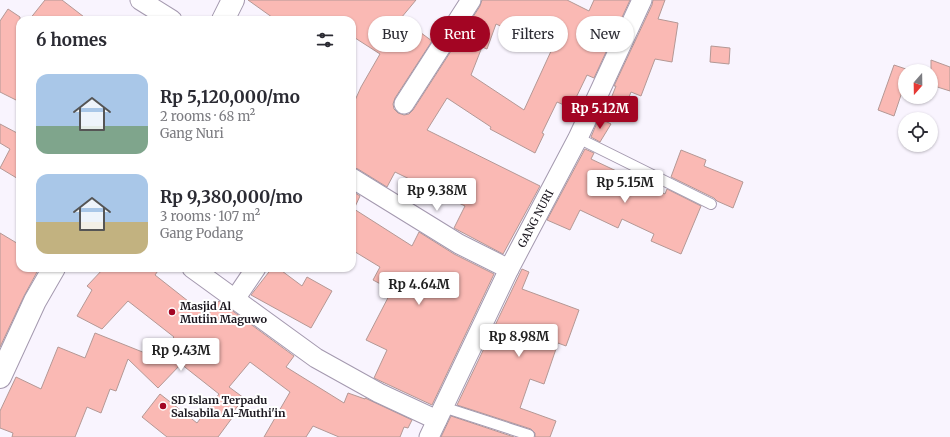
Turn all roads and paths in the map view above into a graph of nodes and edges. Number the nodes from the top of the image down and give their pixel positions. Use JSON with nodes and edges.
{"nodes":[{"id":1,"x":140,"y":0,"type":"edge"},
{"id":2,"x":233,"y":0,"type":"edge"},
{"id":3,"x":471,"y":0,"type":"edge"},
{"id":4,"x":642,"y":0,"type":"edge"},
{"id":5,"x":166,"y":16,"type":"edge"},
{"id":6,"x":225,"y":16,"type":"edge"},
{"id":7,"x":404,"y":104,"type":"dead end"},
{"id":8,"x":578,"y":138,"type":"junction"},
{"id":9,"x":356,"y":180,"type":"edge"},
{"id":10,"x":711,"y":204,"type":"dead end"},
{"id":11,"x":509,"y":269,"type":"junction"},
{"id":12,"x":52,"y":272,"type":"edge"},
{"id":13,"x":198,"y":272,"type":"edge"},
{"id":14,"x":253,"y":272,"type":"edge"},
{"id":15,"x":235,"y":299,"type":"junction"},
{"id":16,"x":0,"y":377,"type":"edge"},
{"id":17,"x":440,"y":413,"type":"junction"},
{"id":18,"x":529,"y":435,"type":"dead end"},
{"id":19,"x":429,"y":437,"type":"edge"}],
"edges":[{"from":1,"to":5,"type":"street"},
{"from":2,"to":6,"type":"street"},
{"from":3,"to":7,"type":"street"},
{"from":4,"to":8,"type":"street","name":"GANG NURI"},
{"from":8,"to":10,"type":"lane"},
{"from":8,"to":11,"type":"street","name":"GANG NURI"},
{"from":9,"to":11,"type":"street"},
{"from":11,"to":17,"type":"street","name":"GANG NURI"},
{"from":12,"to":16,"type":"street"},
{"from":13,"to":15,"type":"street"},
{"from":14,"to":15,"type":"street"},
{"from":15,"to":17,"type":"street"},
{"from":17,"to":18,"type":"lane"},
{"from":17,"to":19,"type":"street","name":"GANG NURI"}]}
